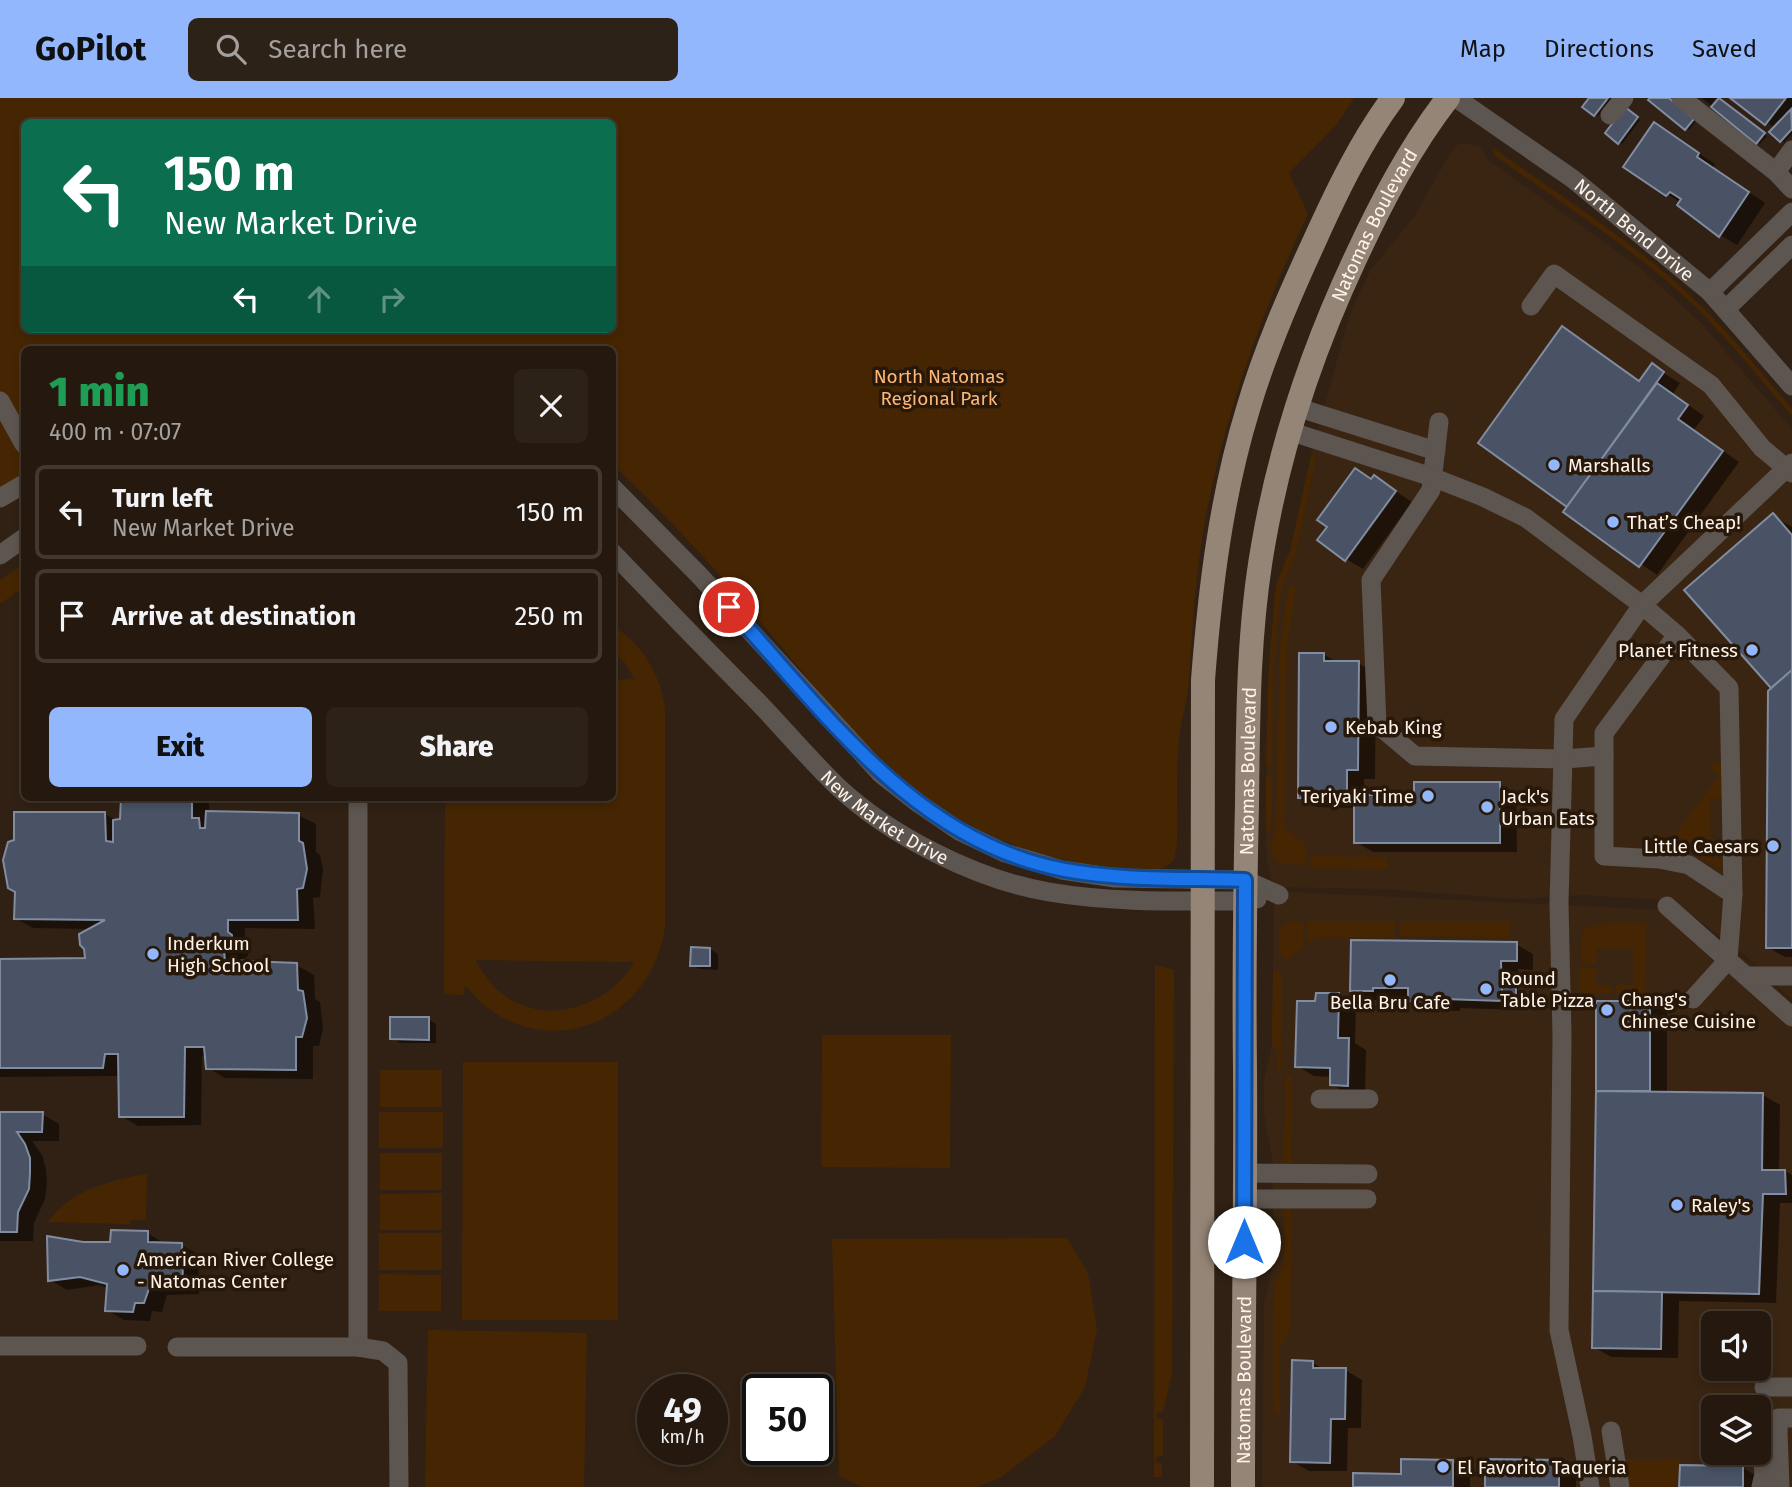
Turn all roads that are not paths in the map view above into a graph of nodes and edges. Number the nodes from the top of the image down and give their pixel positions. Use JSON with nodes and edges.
{"nodes":[{"id":1,"x":1393,"y":98,"type":"edge"},
{"id":2,"x":1448,"y":98,"type":"edge"},
{"id":3,"x":1456,"y":98,"type":"edge"},
{"id":4,"x":1624,"y":98,"type":"edge"},
{"id":5,"x":1681,"y":98,"type":"edge"},
{"id":6,"x":1610,"y":115,"type":"dead end"},
{"id":7,"x":1792,"y":150,"type":"edge"},
{"id":8,"x":1776,"y":172,"type":"junction"},
{"id":9,"x":1792,"y":189,"type":"edge"},
{"id":10,"x":1792,"y":212,"type":"edge"},
{"id":11,"x":1761,"y":242,"type":"junction"},
{"id":12,"x":1786,"y":251,"type":"edge"},
{"id":13,"x":1710,"y":292,"type":"junction"},
{"id":14,"x":1531,"y":306,"type":"dead end"},
{"id":15,"x":1726,"y":309,"type":"junction"},
{"id":16,"x":1792,"y":386,"type":"edge"},
{"id":17,"x":0,"y":401,"type":"edge"},
{"id":18,"x":1296,"y":407,"type":"junction"},
{"id":19,"x":1440,"y":422,"type":"dead end"},
{"id":20,"x":1289,"y":431,"type":"junction"},
{"id":21,"x":21,"y":439,"type":"edge"},
{"id":22,"x":1436,"y":451,"type":"junction"},
{"id":23,"x":1790,"y":468,"type":"edge"},
{"id":24,"x":1432,"y":477,"type":"junction"},
{"id":25,"x":21,"y":486,"type":"edge"},
{"id":26,"x":616,"y":491,"type":"edge"},
{"id":27,"x":0,"y":498,"type":"edge"},
{"id":28,"x":21,"y":540,"type":"edge"},
{"id":29,"x":0,"y":555,"type":"edge"},
{"id":30,"x":616,"y":556,"type":"edge"},
{"id":31,"x":1642,"y":604,"type":"junction"},
{"id":32,"x":1677,"y":635,"type":"junction"},
{"id":33,"x":1604,"y":757,"type":"junction"},
{"id":34,"x":1564,"y":759,"type":"junction"},
{"id":35,"x":358,"y":801,"type":"edge"},
{"id":36,"x":1202,"y":890,"type":"junction"},
{"id":37,"x":1245,"y":890,"type":"junction"},
{"id":38,"x":1733,"y":894,"type":"junction"},
{"id":39,"x":1667,"y":906,"type":"dead end"},
{"id":40,"x":1728,"y":960,"type":"junction"},
{"id":41,"x":1746,"y":976,"type":"junction"},
{"id":42,"x":1792,"y":976,"type":"edge"},
{"id":43,"x":1693,"y":999,"type":"dead end"},
{"id":44,"x":1792,"y":1017,"type":"edge"},
{"id":45,"x":1320,"y":1099,"type":"dead end"},
{"id":46,"x":1369,"y":1099,"type":"dead end"},
{"id":47,"x":1244,"y":1173,"type":"junction"},
{"id":48,"x":1368,"y":1174,"type":"dead end"},
{"id":49,"x":1244,"y":1199,"type":"junction"},
{"id":50,"x":1367,"y":1199,"type":"dead end"},
{"id":51,"x":0,"y":1346,"type":"edge"},
{"id":52,"x":137,"y":1346,"type":"dead end"},
{"id":53,"x":177,"y":1347,"type":"dead end"},
{"id":54,"x":358,"y":1347,"type":"junction"},
{"id":55,"x":1764,"y":1387,"type":"dead end"},
{"id":56,"x":1792,"y":1387,"type":"edge"},
{"id":57,"x":1774,"y":1428,"type":"edge"},
{"id":58,"x":1611,"y":1431,"type":"dead end"},
{"id":59,"x":399,"y":1487,"type":"edge"},
{"id":60,"x":1202,"y":1487,"type":"edge"},
{"id":61,"x":1243,"y":1487,"type":"edge"},
{"id":62,"x":1590,"y":1487,"type":"edge"},
{"id":63,"x":1620,"y":1487,"type":"edge"},
{"id":64,"x":1761,"y":1487,"type":"edge"},
{"id":65,"x":1780,"y":1487,"type":"edge"}],
"edges":[{"from":1,"to":36,"type":"main road"},
{"from":2,"to":18,"type":"main road","name":"Natomas Boulevard"},
{"from":3,"to":13,"type":"street","name":"North Bend Drive"},
{"from":4,"to":6,"type":"street"},
{"from":5,"to":8,"type":"street"},
{"from":7,"to":8,"type":"street"},
{"from":8,"to":9,"type":"street"},
{"from":10,"to":11,"type":"street"},
{"from":11,"to":12,"type":"street"},
{"from":11,"to":13,"type":"street"},
{"from":12,"to":15,"type":"street"},
{"from":13,"to":15,"type":"street","name":"North Bend Drive"},
{"from":14,"to":23,"type":"street"},
{"from":15,"to":16,"type":"street","name":"North Bend Drive"},
{"from":17,"to":21,"type":"street"},
{"from":18,"to":20,"type":"main road","name":"Natomas Boulevard"},
{"from":18,"to":22,"type":"street"},
{"from":19,"to":22,"type":"street"},
{"from":20,"to":24,"type":"street"},
{"from":20,"to":37,"type":"main road","name":"Natomas Boulevard"},
{"from":22,"to":24,"type":"street"},
{"from":23,"to":31,"type":"street"},
{"from":24,"to":31,"type":"street"},
{"from":24,"to":34,"type":"street"},
{"from":25,"to":27,"type":"street"},
{"from":26,"to":36,"type":"street","name":"New Market Drive"},
{"from":28,"to":29,"type":"street"},
{"from":30,"to":36,"type":"street","name":"New Market Drive"},
{"from":31,"to":32,"type":"street"},
{"from":31,"to":34,"type":"street"},
{"from":32,"to":33,"type":"street"},
{"from":32,"to":38,"type":"street"},
{"from":33,"to":34,"type":"street"},
{"from":33,"to":38,"type":"street"},
{"from":34,"to":62,"type":"street"},
{"from":35,"to":54,"type":"street"},
{"from":36,"to":37,"type":"street","name":"New Market Drive"},
{"from":36,"to":60,"type":"main road"},
{"from":37,"to":47,"type":"main road","name":"Natomas Boulevard"},
{"from":38,"to":40,"type":"street"},
{"from":39,"to":40,"type":"street"},
{"from":40,"to":41,"type":"street"},
{"from":40,"to":43,"type":"street"},
{"from":41,"to":42,"type":"street"},
{"from":41,"to":44,"type":"street"},
{"from":45,"to":46,"type":"street"},
{"from":47,"to":48,"type":"street"},
{"from":47,"to":49,"type":"main road","name":"Natomas Boulevard"},
{"from":49,"to":50,"type":"street"},
{"from":49,"to":61,"type":"main road","name":"Natomas Boulevard"},
{"from":51,"to":52,"type":"street"},
{"from":53,"to":54,"type":"street"},
{"from":54,"to":59,"type":"street"},
{"from":55,"to":56,"type":"street"},
{"from":57,"to":64,"type":"street"},
{"from":57,"to":65,"type":"street"},
{"from":58,"to":63,"type":"street"}]}
